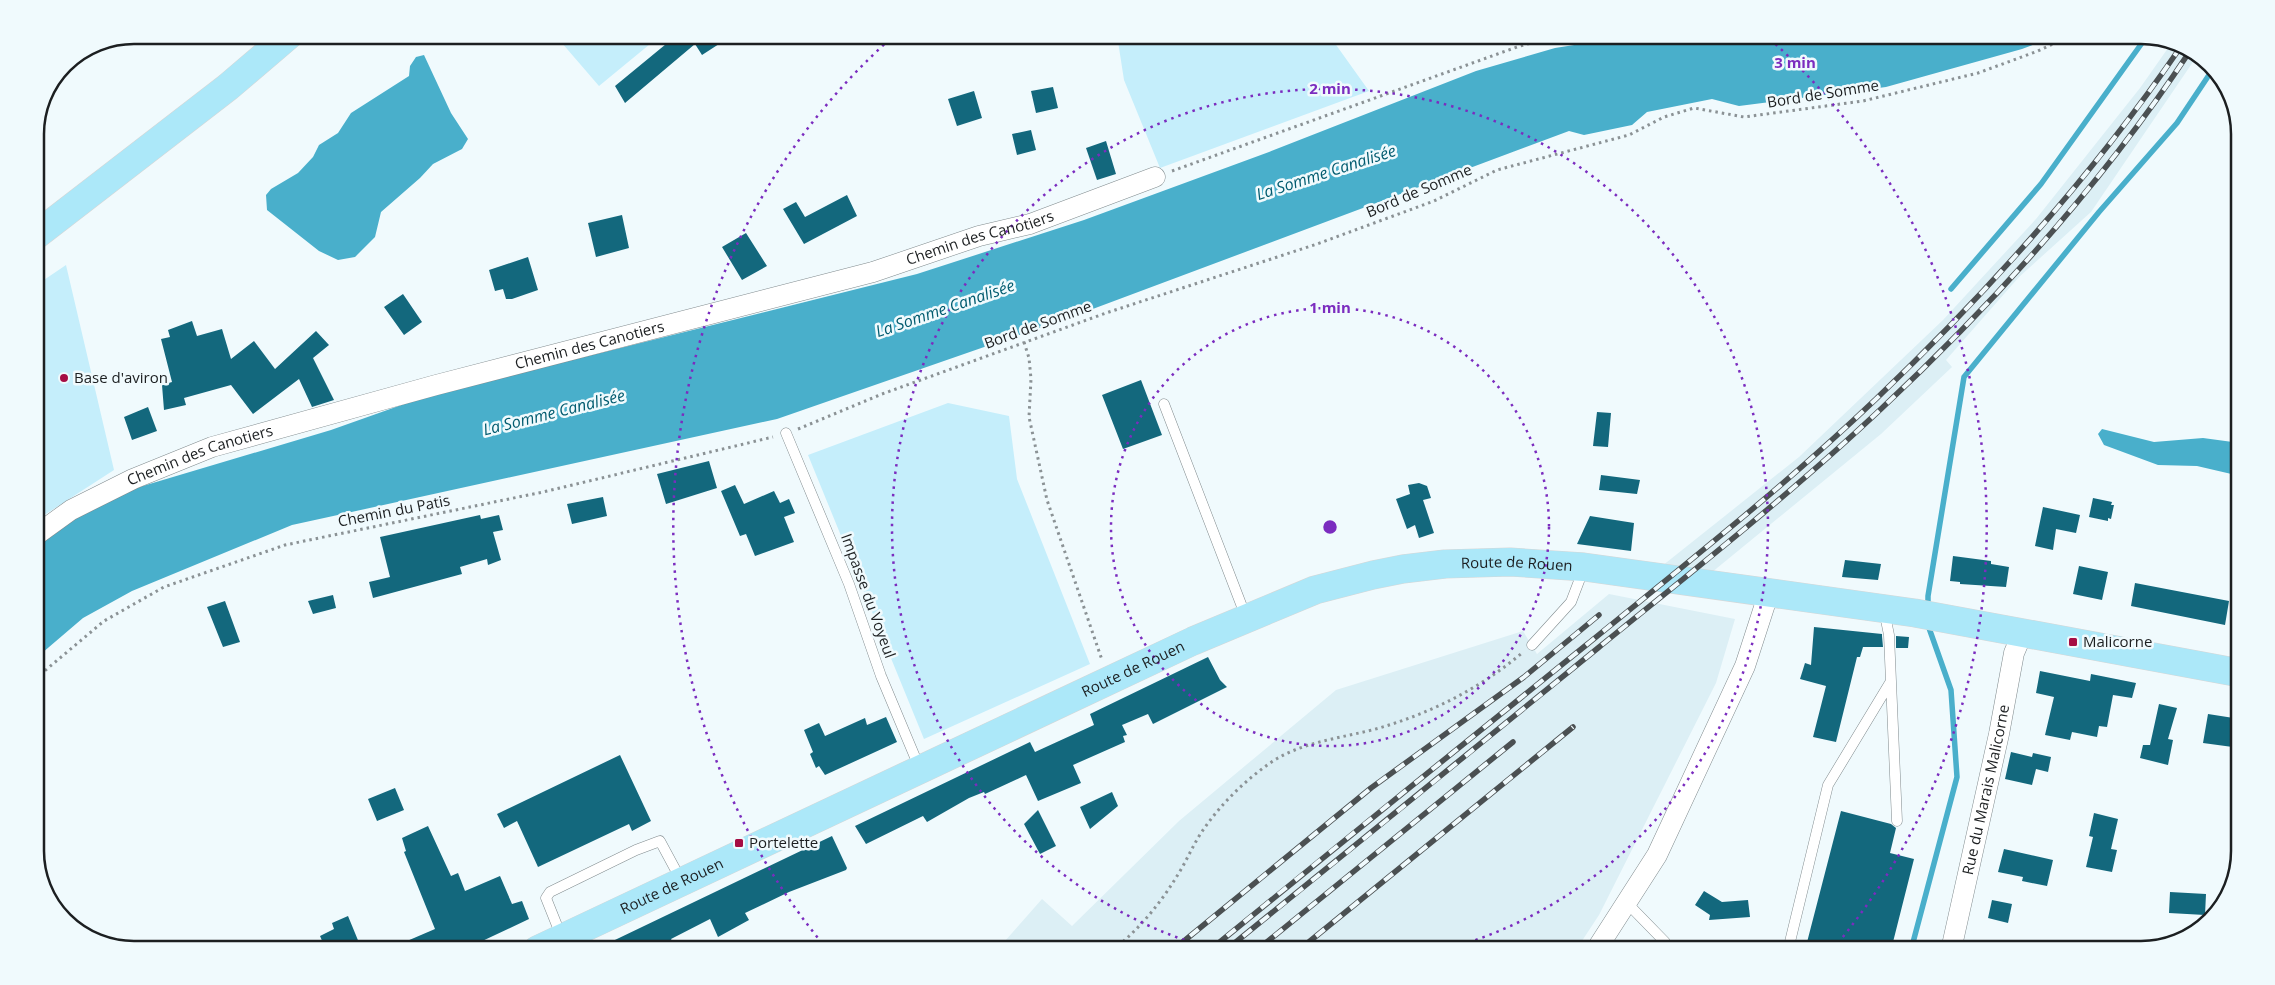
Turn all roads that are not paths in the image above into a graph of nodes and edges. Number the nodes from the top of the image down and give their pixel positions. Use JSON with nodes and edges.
{"nodes":[{"id":1,"x":278,"y":44,"type":"edge"},
{"id":2,"x":1155,"y":177,"type":"road end"},
{"id":3,"x":44,"y":229,"type":"edge"},
{"id":4,"x":1164,"y":404,"type":"dead end"},
{"id":5,"x":786,"y":433,"type":"road end"},
{"id":6,"x":44,"y":530,"type":"edge"},
{"id":7,"x":1584,"y":567,"type":"junction"},
{"id":8,"x":1769,"y":592,"type":"junction"},
{"id":9,"x":1884,"y":609,"type":"junction"},
{"id":10,"x":1246,"y":618,"type":"junction"},
{"id":11,"x":2023,"y":632,"type":"junction"},
{"id":12,"x":1532,"y":645,"type":"road end"},
{"id":13,"x":2231,"y":671,"type":"edge"},
{"id":14,"x":1891,"y":681,"type":"junction"},
{"id":15,"x":921,"y":770,"type":"junction"},
{"id":16,"x":1898,"y":821,"type":"dead end"},
{"id":17,"x":682,"y":882,"type":"junction"},
{"id":18,"x":1627,"y":903,"type":"junction"},
{"id":19,"x":564,"y":941,"type":"edge"},
{"id":20,"x":571,"y":941,"type":"edge"},
{"id":21,"x":1602,"y":941,"type":"edge"},
{"id":22,"x":1664,"y":941,"type":"edge"},
{"id":23,"x":1790,"y":941,"type":"edge"},
{"id":24,"x":1953,"y":941,"type":"edge"}],
"edges":[{"from":1,"to":3,"type":"main road"},
{"from":2,"to":6,"type":"street","name":"Chemin des Canotiers"},
{"from":4,"to":10,"type":"lane"},
{"from":5,"to":15,"type":"lane","name":"Impasse du Voyeul"},
{"from":7,"to":8,"type":"main road","name":"Route de Rouen"},
{"from":7,"to":10,"type":"main road","name":"Route de Rouen"},
{"from":7,"to":12,"type":"lane"},
{"from":8,"to":9,"type":"main road","name":"Route de Rouen"},
{"from":8,"to":18,"type":"street"},
{"from":9,"to":11,"type":"main road","name":"Route de Rouen"},
{"from":9,"to":14,"type":"lane"},
{"from":10,"to":15,"type":"main road","name":"Route de Rouen"},
{"from":11,"to":13,"type":"main road","name":"Route de Rouen"},
{"from":11,"to":24,"type":"street","name":"Rue du Marais Malicorne"},
{"from":14,"to":16,"type":"lane"},
{"from":14,"to":23,"type":"lane"},
{"from":15,"to":17,"type":"main road","name":"Route de Rouen"},
{"from":17,"to":19,"type":"lane"},
{"from":17,"to":20,"type":"main road","name":"Route de Rouen"},
{"from":18,"to":21,"type":"street"},
{"from":18,"to":22,"type":"lane"}]}
